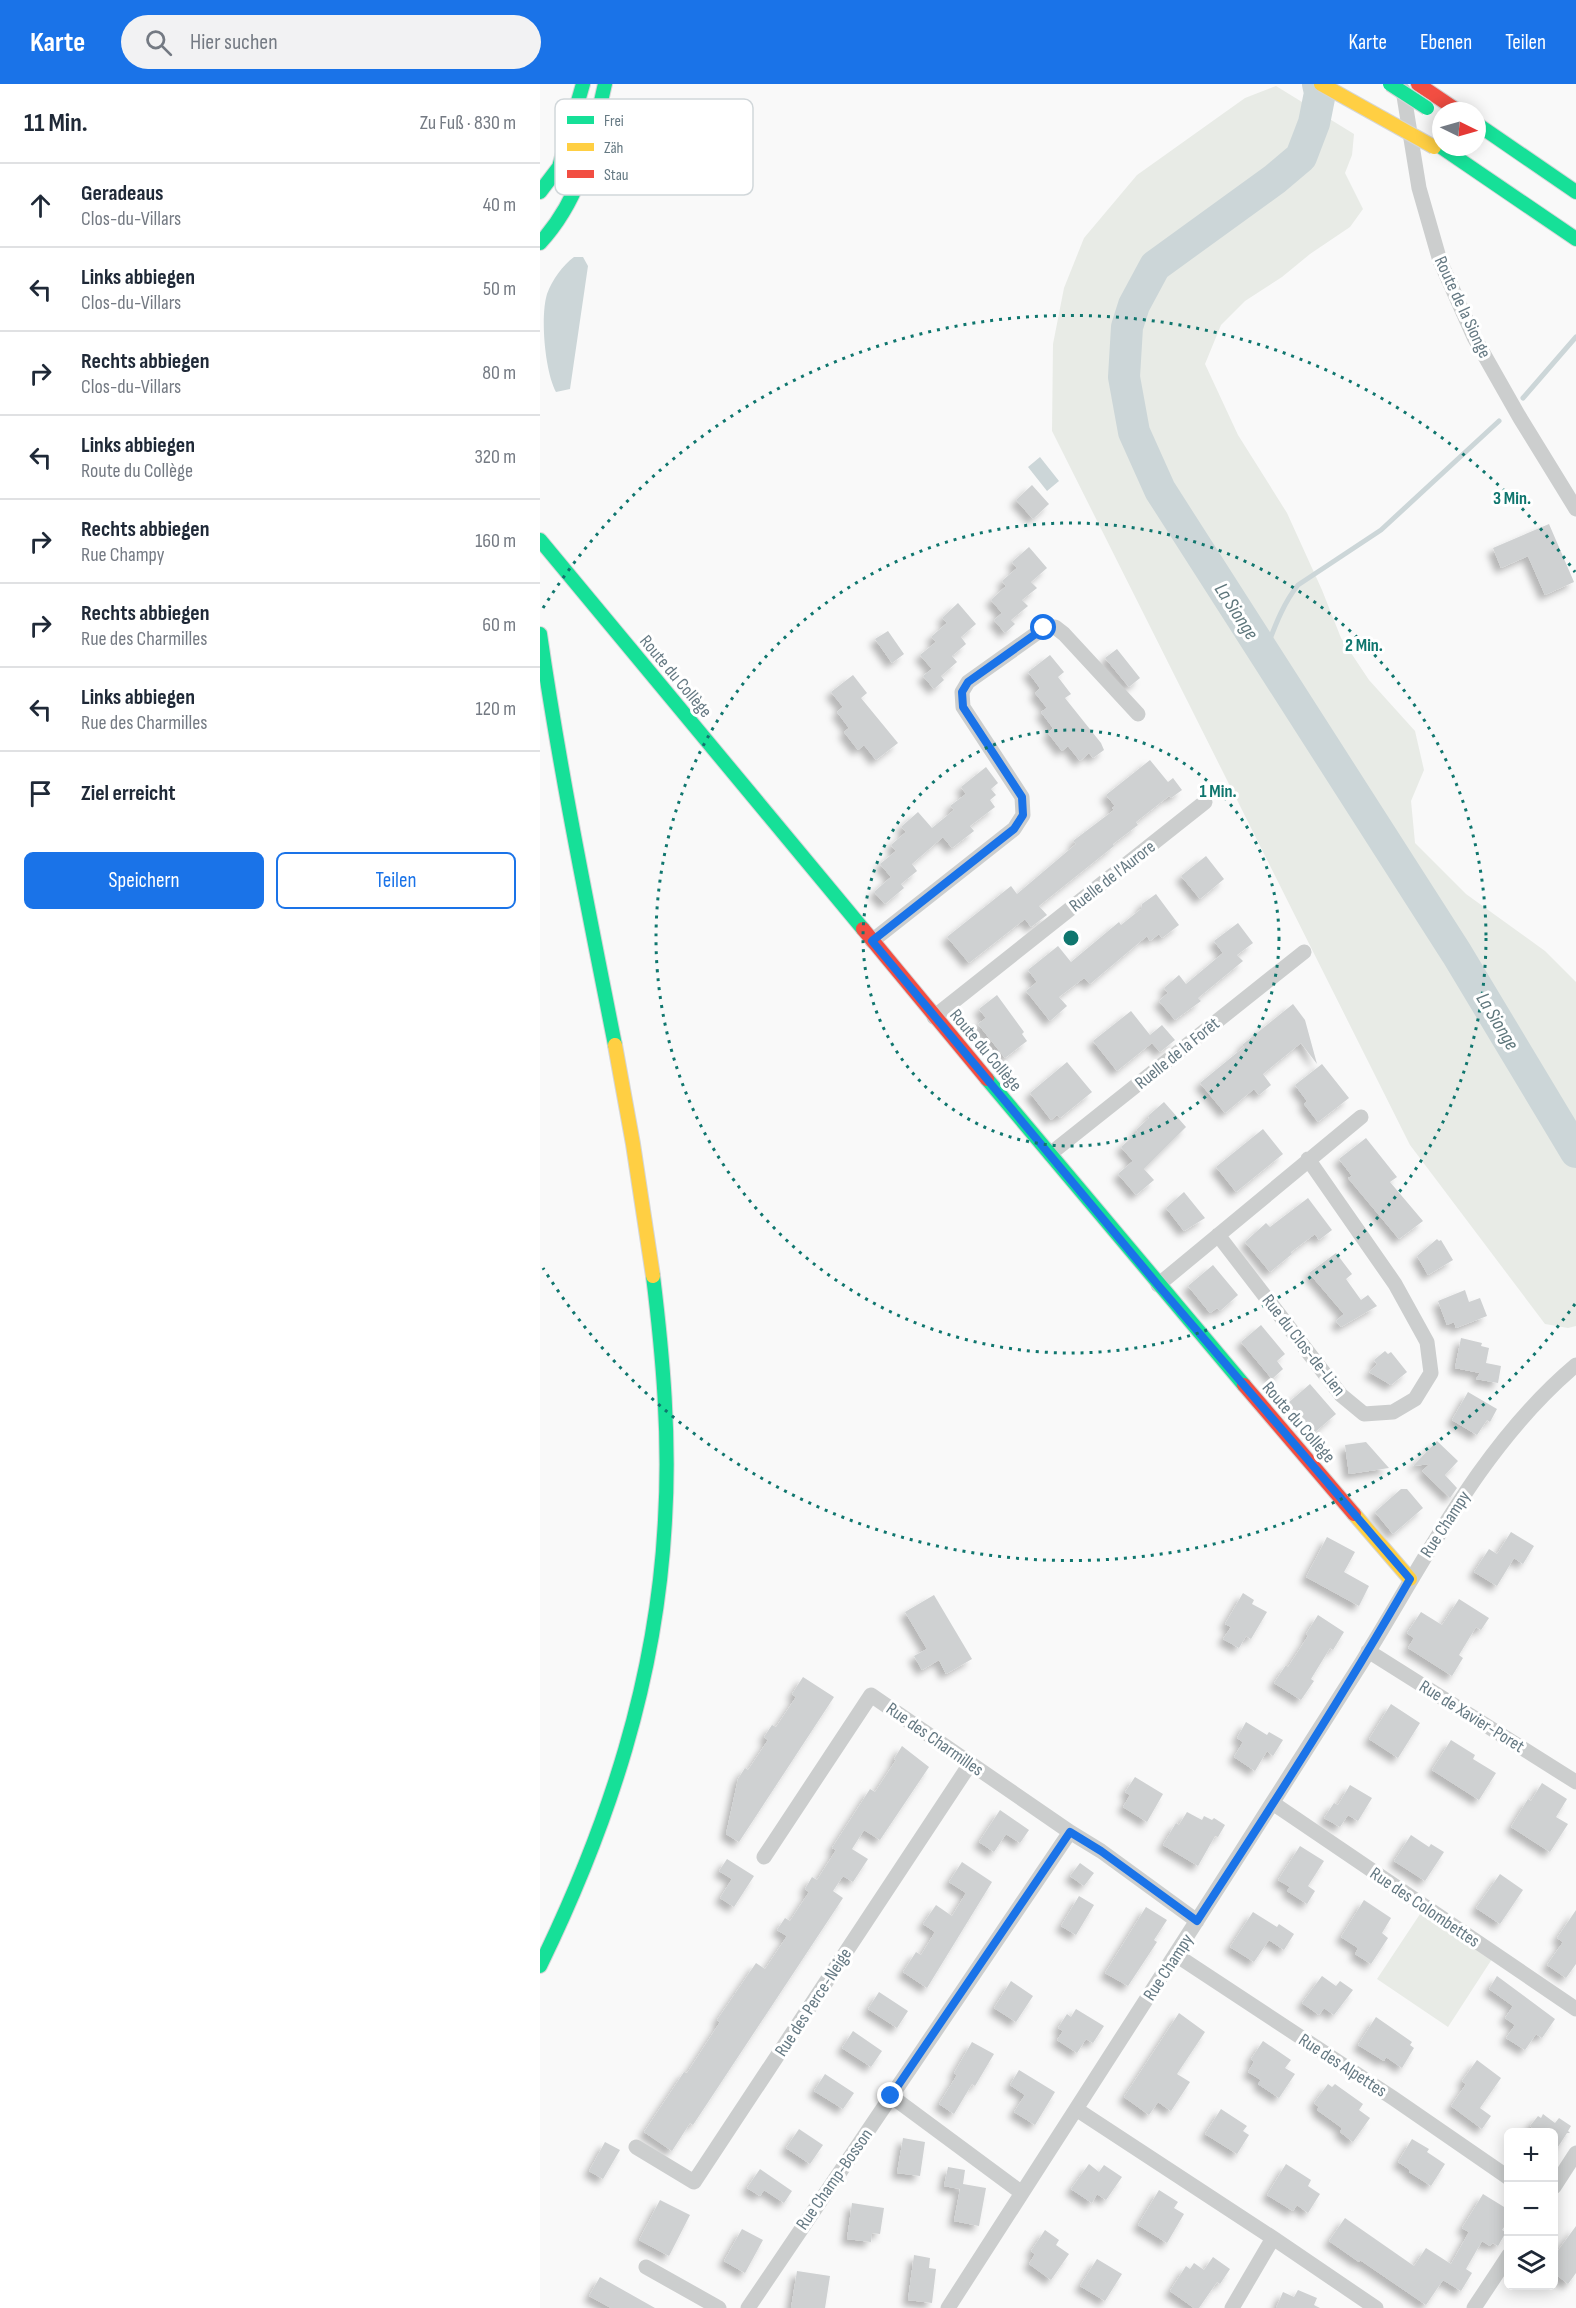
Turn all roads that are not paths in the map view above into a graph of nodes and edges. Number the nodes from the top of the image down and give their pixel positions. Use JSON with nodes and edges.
{"nodes":[{"id":1,"x":583,"y":84,"type":"edge"},
{"id":2,"x":605,"y":84,"type":"edge"},
{"id":3,"x":1321,"y":84,"type":"edge"},
{"id":4,"x":1348,"y":84,"type":"edge"},
{"id":5,"x":1390,"y":84,"type":"edge"},
{"id":6,"x":1403,"y":84,"type":"edge"},
{"id":7,"x":1422,"y":86,"type":"edge"},
{"id":8,"x":579,"y":99,"type":"edge"},
{"id":9,"x":601,"y":99,"type":"edge"},
{"id":10,"x":1445,"y":102,"type":"edge"},
{"id":11,"x":1432,"y":112,"type":"edge"},
{"id":12,"x":1486,"y":130,"type":"edge"},
{"id":13,"x":1432,"y":142,"type":"edge"},
{"id":14,"x":1432,"y":142,"type":"edge"},
{"id":15,"x":1454,"y":156,"type":"edge"},
{"id":16,"x":555,"y":172,"type":"edge"},
{"id":17,"x":540,"y":192,"type":"edge"},
{"id":18,"x":1576,"y":192,"type":"edge"},
{"id":19,"x":574,"y":195,"type":"edge"},
{"id":20,"x":1576,"y":239,"type":"edge"},
{"id":21,"x":540,"y":243,"type":"edge"},
{"id":22,"x":1576,"y":509,"type":"edge"},
{"id":23,"x":540,"y":540,"type":"edge"},
{"id":24,"x":540,"y":634,"type":"edge"},
{"id":25,"x":1138,"y":714,"type":"dead end"},
{"id":26,"x":1205,"y":802,"type":"dead end"},
{"id":27,"x":872,"y":941,"type":"junction"},
{"id":28,"x":1304,"y":952,"type":"dead end"},
{"id":29,"x":934,"y":1017,"type":"junction"},
{"id":30,"x":1361,"y":1117,"type":"dead end"},
{"id":31,"x":1050,"y":1154,"type":"junction"},
{"id":32,"x":1308,"y":1159,"type":"junction"},
{"id":33,"x":1218,"y":1235,"type":"junction"},
{"id":34,"x":1158,"y":1285,"type":"junction"},
{"id":35,"x":1576,"y":1365,"type":"edge"},
{"id":36,"x":1410,"y":1579,"type":"junction"},
{"id":37,"x":1368,"y":1651,"type":"junction"},
{"id":38,"x":970,"y":1764,"type":"junction"},
{"id":39,"x":1576,"y":1782,"type":"edge"},
{"id":40,"x":1274,"y":1804,"type":"junction"},
{"id":41,"x":1070,"y":1832,"type":"junction"},
{"id":42,"x":764,"y":1857,"type":"dead end"},
{"id":43,"x":1197,"y":1921,"type":"junction"},
{"id":44,"x":1176,"y":1955,"type":"junction"},
{"id":45,"x":540,"y":1966,"type":"edge"},
{"id":46,"x":1576,"y":2009,"type":"edge"},
{"id":47,"x":891,"y":2096,"type":"junction"},
{"id":48,"x":1076,"y":2109,"type":"junction"},
{"id":49,"x":636,"y":2147,"type":"dead end"},
{"id":50,"x":1576,"y":2153,"type":"edge"},
{"id":51,"x":1504,"y":2174,"type":"edge"},
{"id":52,"x":1557,"y":2182,"type":"edge"},
{"id":53,"x":1022,"y":2193,"type":"junction"},
{"id":54,"x":1273,"y":2238,"type":"junction"},
{"id":55,"x":1504,"y":2263,"type":"edge"},
{"id":56,"x":646,"y":2267,"type":"dead end"},
{"id":57,"x":719,"y":2308,"type":"edge"},
{"id":58,"x":748,"y":2308,"type":"edge"},
{"id":59,"x":948,"y":2308,"type":"edge"},
{"id":60,"x":1232,"y":2308,"type":"edge"},
{"id":61,"x":1376,"y":2308,"type":"edge"},
{"id":62,"x":1474,"y":2308,"type":"edge"}],
"edges":[{"from":1,"to":8,"type":"main road"},
{"from":2,"to":9,"type":"main road"},
{"from":3,"to":13,"type":"main road","bridge":true},
{"from":4,"to":14,"type":"main road"},
{"from":5,"to":11,"type":"main road","bridge":true},
{"from":6,"to":22,"type":"street","name":"Route de la Sionge"},
{"from":7,"to":10,"type":"main road"},
{"from":12,"to":18,"type":"main road"},
{"from":15,"to":20,"type":"main road"},
{"from":16,"to":17,"type":"main road"},
{"from":19,"to":21,"type":"main road"},
{"from":23,"to":27,"type":"main road","name":"Route du Collège"},
{"from":24,"to":45,"type":"main road"},
{"from":25,"to":27,"type":"street"},
{"from":26,"to":29,"type":"street","name":"Ruelle de l'Aurore"},
{"from":27,"to":29,"type":"main road","name":"Route du Collège"},
{"from":28,"to":31,"type":"street","name":"Ruelle de la Forêt"},
{"from":29,"to":31,"type":"main road","name":"Route du Collège"},
{"from":30,"to":32,"type":"street"},
{"from":31,"to":34,"type":"main road","name":"Route du Collège"},
{"from":32,"to":33,"type":"street"},
{"from":32,"to":33,"type":"street","name":"Rue du Clos-de-Lien"},
{"from":33,"to":34,"type":"street"},
{"from":34,"to":36,"type":"main road","name":"Route du Collège"},
{"from":35,"to":36,"type":"street","name":"Rue Champy"},
{"from":36,"to":37,"type":"street","name":"Rue Champy"},
{"from":37,"to":39,"type":"street","name":"Rue de Xavier-Poret"},
{"from":37,"to":40,"type":"street","name":"Rue Champy"},
{"from":38,"to":41,"type":"street","name":"Rue des Charmilles"},
{"from":38,"to":42,"type":"street","name":"Rue des Charmilles"},
{"from":38,"to":49,"type":"street","name":"Rue des Perce-Neige"},
{"from":40,"to":43,"type":"street","name":"Rue Champy"},
{"from":40,"to":46,"type":"street","name":"Rue des Colombettes"},
{"from":41,"to":43,"type":"street","name":"Rue des Charmilles"},
{"from":41,"to":47,"type":"street"},
{"from":43,"to":44,"type":"street","name":"Rue Champy"},
{"from":44,"to":48,"type":"street","name":"Rue Champy"},
{"from":44,"to":51,"type":"street","name":"Rue des Alpettes"},
{"from":47,"to":53,"type":"street"},
{"from":47,"to":58,"type":"street","name":"Rue Champ-Bosson"},
{"from":48,"to":53,"type":"street"},
{"from":48,"to":54,"type":"street"},
{"from":50,"to":52,"type":"street"},
{"from":53,"to":59,"type":"street"},
{"from":54,"to":60,"type":"street"},
{"from":54,"to":61,"type":"street"},
{"from":55,"to":62,"type":"street"},
{"from":56,"to":57,"type":"street"}]}
